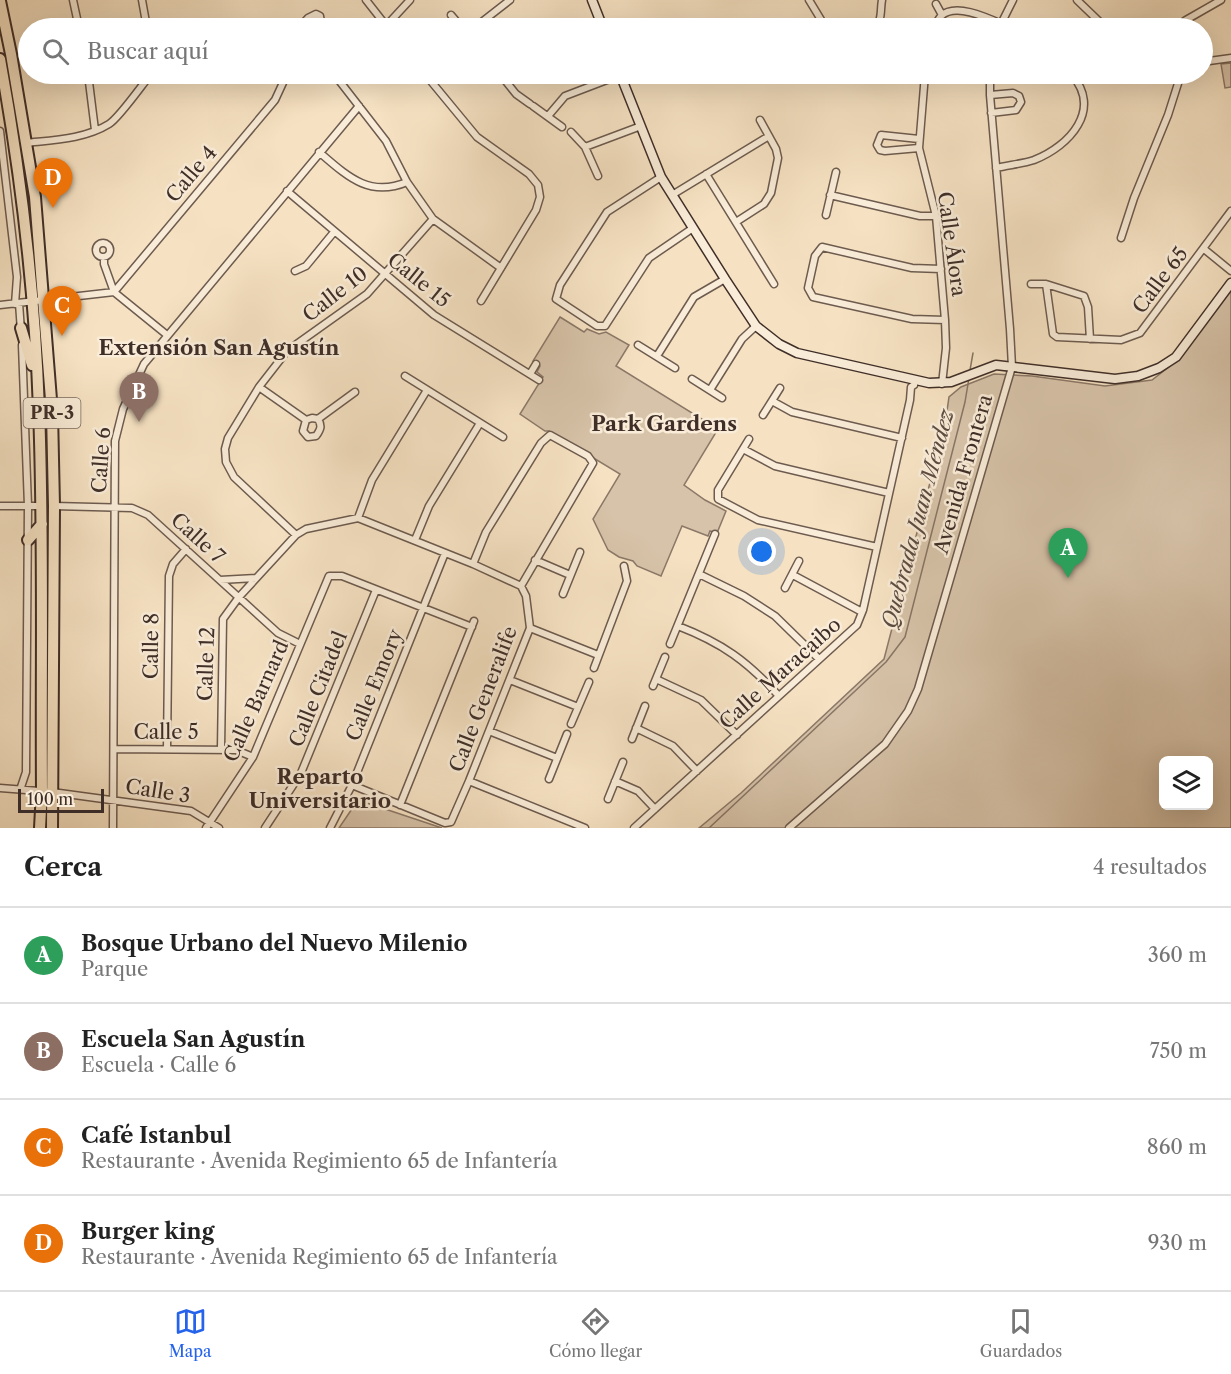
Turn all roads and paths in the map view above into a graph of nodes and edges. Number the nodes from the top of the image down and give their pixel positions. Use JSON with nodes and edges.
{"nodes":[{"id":1,"x":6,"y":0,"type":"edge"},
{"id":2,"x":74,"y":0,"type":"edge"},
{"id":3,"x":142,"y":0,"type":"edge"},
{"id":4,"x":366,"y":0,"type":"edge"},
{"id":5,"x":410,"y":0,"type":"edge"},
{"id":6,"x":510,"y":0,"type":"edge"},
{"id":7,"x":592,"y":0,"type":"edge"},
{"id":8,"x":809,"y":0,"type":"edge"},
{"id":9,"x":882,"y":0,"type":"edge"},
{"id":10,"x":1013,"y":0,"type":"edge"},
{"id":11,"x":1077,"y":0,"type":"edge"},
{"id":12,"x":1221,"y":0,"type":"edge"},
{"id":13,"x":0,"y":1,"type":"edge"},
{"id":14,"x":936,"y":4,"type":"dead end"},
{"id":15,"x":451,"y":15,"type":"dead end"},
{"id":16,"x":942,"y":15,"type":"junction"},
{"id":17,"x":77,"y":18,"type":"edge"},
{"id":18,"x":145,"y":18,"type":"edge"},
{"id":19,"x":308,"y":18,"type":"edge"},
{"id":20,"x":320,"y":18,"type":"edge"},
{"id":21,"x":380,"y":18,"type":"edge"},
{"id":22,"x":395,"y":18,"type":"edge"},
{"id":23,"x":454,"y":18,"type":"edge"},
{"id":24,"x":487,"y":18,"type":"edge"},
{"id":25,"x":598,"y":18,"type":"edge"},
{"id":26,"x":820,"y":18,"type":"edge"},
{"id":27,"x":880,"y":18,"type":"edge"},
{"id":28,"x":940,"y":18,"type":"edge"},
{"id":29,"x":983,"y":18,"type":"edge"},
{"id":30,"x":1003,"y":18,"type":"edge"},
{"id":31,"x":1096,"y":18,"type":"edge"},
{"id":32,"x":1190,"y":18,"type":"edge"},
{"id":33,"x":12,"y":54,"type":"junction"},
{"id":34,"x":1231,"y":58,"type":"edge"},
{"id":35,"x":0,"y":60,"type":"edge"},
{"id":36,"x":1213,"y":61,"type":"edge"},
{"id":37,"x":89,"y":84,"type":"edge"},
{"id":38,"x":143,"y":84,"type":"edge"},
{"id":39,"x":282,"y":84,"type":"edge"},
{"id":40,"x":342,"y":84,"type":"edge"},
{"id":41,"x":433,"y":84,"type":"edge"},
{"id":42,"x":509,"y":84,"type":"edge"},
{"id":43,"x":595,"y":84,"type":"edge"},
{"id":44,"x":624,"y":84,"type":"edge"},
{"id":45,"x":924,"y":84,"type":"edge"},
{"id":46,"x":990,"y":84,"type":"edge"},
{"id":47,"x":1080,"y":84,"type":"edge"},
{"id":48,"x":1178,"y":84,"type":"edge"},
{"id":49,"x":990,"y":95,"type":"junction"},
{"id":50,"x":359,"y":105,"type":"junction"},
{"id":51,"x":991,"y":113,"type":"junction"},
{"id":52,"x":548,"y":116,"type":"junction"},
{"id":53,"x":5,"y":119,"type":"edge"},
{"id":54,"x":760,"y":120,"type":"dead end"},
{"id":55,"x":641,"y":126,"type":"junction"},
{"id":56,"x":562,"y":127,"type":"dead end"},
{"id":57,"x":95,"y":130,"type":"junction"},
{"id":58,"x":0,"y":131,"type":"edge"},
{"id":59,"x":571,"y":132,"type":"dead end"},
{"id":60,"x":769,"y":136,"type":"junction"},
{"id":61,"x":919,"y":139,"type":"junction"},
{"id":62,"x":27,"y":144,"type":"junction"},
{"id":63,"x":585,"y":147,"type":"junction"},
{"id":64,"x":919,"y":148,"type":"junction"},
{"id":65,"x":319,"y":152,"type":"junction"},
{"id":66,"x":996,"y":168,"type":"junction"},
{"id":67,"x":836,"y":172,"type":"dead end"},
{"id":68,"x":706,"y":174,"type":"junction"},
{"id":69,"x":598,"y":176,"type":"dead end"},
{"id":70,"x":662,"y":177,"type":"junction"},
{"id":71,"x":407,"y":182,"type":"junction"},
{"id":72,"x":287,"y":191,"type":"junction"},
{"id":73,"x":672,"y":195,"type":"junction"},
{"id":74,"x":830,"y":195,"type":"junction"},
{"id":75,"x":1231,"y":211,"type":"edge"},
{"id":76,"x":826,"y":215,"type":"dead end"},
{"id":77,"x":936,"y":216,"type":"junction"},
{"id":78,"x":433,"y":219,"type":"junction"},
{"id":79,"x":736,"y":222,"type":"junction"},
{"id":80,"x":693,"y":228,"type":"junction"},
{"id":81,"x":334,"y":232,"type":"junction"},
{"id":82,"x":1121,"y":238,"type":"dead end"},
{"id":83,"x":1204,"y":249,"type":"junction"},
{"id":84,"x":104,"y":257,"type":"dead end"},
{"id":85,"x":501,"y":268,"type":"junction"},
{"id":86,"x":941,"y":269,"type":"junction"},
{"id":87,"x":295,"y":271,"type":"dead end"},
{"id":88,"x":1231,"y":271,"type":"edge"},
{"id":89,"x":385,"y":275,"type":"junction"},
{"id":90,"x":725,"y":279,"type":"junction"},
{"id":91,"x":1231,"y":283,"type":"edge"},
{"id":92,"x":774,"y":284,"type":"dead end"},
{"id":93,"x":1031,"y":284,"type":"dead end"},
{"id":94,"x":1046,"y":284,"type":"junction"},
{"id":95,"x":114,"y":292,"type":"junction"},
{"id":96,"x":38,"y":301,"type":"junction"},
{"id":97,"x":481,"y":301,"type":"dead end"},
{"id":98,"x":17,"y":304,"type":"junction"},
{"id":99,"x":0,"y":305,"type":"edge"},
{"id":100,"x":945,"y":320,"type":"junction"},
{"id":101,"x":756,"y":326,"type":"junction"},
{"id":102,"x":21,"y":328,"type":"junction"},
{"id":103,"x":167,"y":335,"type":"junction"},
{"id":104,"x":1090,"y":339,"type":"junction"},
{"id":105,"x":639,"y":345,"type":"dead end"},
{"id":106,"x":657,"y":356,"type":"junction"},
{"id":107,"x":536,"y":364,"type":"dead end"},
{"id":108,"x":1012,"y":367,"type":"junction"},
{"id":109,"x":675,"y":368,"type":"dead end"},
{"id":110,"x":530,"y":374,"type":"junction"},
{"id":111,"x":405,"y":376,"type":"dead end"},
{"id":112,"x":692,"y":379,"type":"dead end"},
{"id":113,"x":539,"y":380,"type":"dead end"},
{"id":114,"x":38,"y":381,"type":"junction"},
{"id":115,"x":915,"y":383,"type":"junction"},
{"id":116,"x":942,"y":384,"type":"junction"},
{"id":117,"x":258,"y":387,"type":"junction"},
{"id":118,"x":780,"y":388,"type":"dead end"},
{"id":119,"x":427,"y":390,"type":"junction"},
{"id":120,"x":710,"y":390,"type":"junction"},
{"id":121,"x":355,"y":392,"type":"dead end"},
{"id":122,"x":722,"y":398,"type":"dead end"},
{"id":123,"x":772,"y":400,"type":"junction"},
{"id":124,"x":763,"y":415,"type":"dead end"},
{"id":125,"x":318,"y":419,"type":"junction"},
{"id":126,"x":306,"y":420,"type":"junction"},
{"id":127,"x":480,"y":423,"type":"junction"},
{"id":128,"x":503,"y":437,"type":"dead end"},
{"id":129,"x":902,"y":438,"type":"junction"},
{"id":130,"x":749,"y":439,"type":"dead end"},
{"id":131,"x":743,"y":449,"type":"junction"},
{"id":132,"x":890,"y":493,"type":"junction"},
{"id":133,"x":0,"y":506,"type":"edge"},
{"id":134,"x":28,"y":506,"type":"junction"},
{"id":135,"x":42,"y":506,"type":"junction"},
{"id":136,"x":54,"y":506,"type":"junction"},
{"id":137,"x":114,"y":506,"type":"junction"},
{"id":138,"x":358,"y":518,"type":"junction"},
{"id":139,"x":42,"y":524,"type":"junction"},
{"id":140,"x":715,"y":534,"type":"dead end"},
{"id":141,"x":296,"y":535,"type":"junction"},
{"id":142,"x":28,"y":540,"type":"junction"},
{"id":143,"x":415,"y":540,"type":"junction"},
{"id":144,"x":877,"y":547,"type":"junction"},
{"id":145,"x":186,"y":549,"type":"junction"},
{"id":146,"x":580,"y":552,"type":"dead end"},
{"id":147,"x":445,"y":553,"type":"junction"},
{"id":148,"x":535,"y":560,"type":"junction"},
{"id":149,"x":799,"y":561,"type":"dead end"},
{"id":150,"x":473,"y":564,"type":"junction"},
{"id":151,"x":624,"y":566,"type":"dead end"},
{"id":152,"x":699,"y":574,"type":"junction"},
{"id":153,"x":793,"y":574,"type":"junction"},
{"id":154,"x":570,"y":575,"type":"junction"},
{"id":155,"x":256,"y":578,"type":"junction"},
{"id":156,"x":220,"y":580,"type":"junction"},
{"id":157,"x":521,"y":586,"type":"junction"},
{"id":158,"x":785,"y":588,"type":"dead end"},
{"id":159,"x":376,"y":590,"type":"junction"},
{"id":160,"x":563,"y":594,"type":"dead end"},
{"id":161,"x":239,"y":597,"type":"junction"},
{"id":162,"x":422,"y":608,"type":"junction"},
{"id":163,"x":862,"y":612,"type":"junction"},
{"id":164,"x":678,"y":626,"type":"junction"},
{"id":165,"x":530,"y":628,"type":"junction"},
{"id":166,"x":300,"y":644,"type":"junction"},
{"id":167,"x":670,"y":644,"type":"dead end"},
{"id":168,"x":598,"y":655,"type":"junction"},
{"id":169,"x":665,"y":657,"type":"dead end"},
{"id":170,"x":819,"y":659,"type":"junction"},
{"id":171,"x":594,"y":668,"type":"dead end"},
{"id":172,"x":656,"y":679,"type":"junction"},
{"id":173,"x":510,"y":680,"type":"junction"},
{"id":174,"x":589,"y":682,"type":"dead end"},
{"id":175,"x":653,"y":686,"type":"dead end"},
{"id":176,"x":779,"y":696,"type":"junction"},
{"id":177,"x":645,"y":706,"type":"dead end"},
{"id":178,"x":578,"y":707,"type":"junction"},
{"id":179,"x":572,"y":724,"type":"dead end"},
{"id":180,"x":636,"y":728,"type":"junction"},
{"id":181,"x":489,"y":731,"type":"junction"},
{"id":182,"x":567,"y":734,"type":"dead end"},
{"id":183,"x":737,"y":735,"type":"junction"},
{"id":184,"x":632,"y":739,"type":"dead end"},
{"id":185,"x":114,"y":748,"type":"junction"},
{"id":186,"x":167,"y":749,"type":"junction"},
{"id":187,"x":220,"y":749,"type":"junction"},
{"id":188,"x":253,"y":757,"type":"junction"},
{"id":189,"x":557,"y":758,"type":"junction"},
{"id":190,"x":623,"y":762,"type":"dead end"},
{"id":191,"x":697,"y":771,"type":"junction"},
{"id":192,"x":549,"y":779,"type":"dead end"},
{"id":193,"x":469,"y":781,"type":"junction"},
{"id":194,"x":615,"y":781,"type":"junction"},
{"id":195,"x":352,"y":785,"type":"junction"},
{"id":196,"x":0,"y":788,"type":"edge"},
{"id":197,"x":20,"y":790,"type":"junction"},
{"id":198,"x":47,"y":791,"type":"junction"},
{"id":199,"x":608,"y":798,"type":"dead end"},
{"id":200,"x":113,"y":801,"type":"junction"},
{"id":201,"x":400,"y":805,"type":"junction"},
{"id":202,"x":655,"y":809,"type":"junction"},
{"id":203,"x":210,"y":822,"type":"junction"},
{"id":204,"x":40,"y":828,"type":"edge"},
{"id":205,"x":52,"y":828,"type":"edge"},
{"id":206,"x":113,"y":828,"type":"edge"},
{"id":207,"x":206,"y":828,"type":"edge"},
{"id":208,"x":219,"y":828,"type":"edge"},
{"id":209,"x":266,"y":828,"type":"edge"},
{"id":210,"x":330,"y":828,"type":"edge"},
{"id":211,"x":585,"y":828,"type":"edge"},
{"id":212,"x":634,"y":828,"type":"edge"},
{"id":213,"x":789,"y":828,"type":"edge"}],
"edges":[{"from":1,"to":33,"type":"highway"},
{"from":2,"to":17,"type":"street"},
{"from":3,"to":18,"type":"street"},
{"from":4,"to":21,"type":"street"},
{"from":5,"to":22,"type":"street"},
{"from":6,"to":24,"type":"street"},
{"from":7,"to":25,"type":"street"},
{"from":8,"to":26,"type":"street"},
{"from":9,"to":27,"type":"street"},
{"from":10,"to":30,"type":"street"},
{"from":11,"to":31,"type":"street"},
{"from":12,"to":32,"type":"street"},
{"from":13,"to":33,"type":"highway","number":"PR-3"},
{"from":14,"to":16,"type":"street"},
{"from":15,"to":23,"type":"street"},
{"from":16,"to":28,"type":"street"},
{"from":16,"to":29,"type":"street"},
{"from":19,"to":20,"type":"street"},
{"from":33,"to":62,"type":"highway","number":"PR-3"},
{"from":34,"to":36,"type":"street"},
{"from":35,"to":53,"type":"highway","number":"PR-3"},
{"from":37,"to":57,"type":"street"},
{"from":38,"to":57,"type":"street"},
{"from":39,"to":95,"type":"street","name":"Calle 4"},
{"from":40,"to":50,"type":"street"},
{"from":41,"to":85,"type":"street"},
{"from":42,"to":52,"type":"street"},
{"from":43,"to":52,"type":"street"},
{"from":44,"to":55,"type":"street"},
{"from":45,"to":61,"type":"street","name":"Calle Álora"},
{"from":46,"to":49,"type":"street","name":"Avenida Frontera"},
{"from":47,"to":66,"type":"street"},
{"from":48,"to":82,"type":"street"},
{"from":49,"to":51,"type":"street","name":"Avenida Frontera"},
{"from":49,"to":51,"type":"street"},
{"from":50,"to":65,"type":"street","name":"Calle 6"},
{"from":50,"to":71,"type":"street"},
{"from":51,"to":66,"type":"street","name":"Avenida Frontera"},
{"from":52,"to":56,"type":"street"},
{"from":53,"to":96,"type":"highway","number":"PR-3"},
{"from":54,"to":60,"type":"street"},
{"from":55,"to":63,"type":"street"},
{"from":55,"to":70,"type":"street"},
{"from":57,"to":62,"type":"street"},
{"from":58,"to":98,"type":"street"},
{"from":59,"to":63,"type":"street"},
{"from":60,"to":68,"type":"street"},
{"from":60,"to":79,"type":"street"},
{"from":61,"to":64,"type":"street","name":"Calle Álora"},
{"from":61,"to":64,"type":"street"},
{"from":62,"to":96,"type":"highway","number":"PR-3"},
{"from":63,"to":69,"type":"street"},
{"from":64,"to":77,"type":"street","name":"Calle Álora"},
{"from":65,"to":71,"type":"street"},
{"from":65,"to":72,"type":"street","name":"Calle 6"},
{"from":66,"to":108,"type":"street","name":"Avenida Frontera"},
{"from":67,"to":74,"type":"street"},
{"from":68,"to":73,"type":"street"},
{"from":68,"to":79,"type":"street"},
{"from":70,"to":73,"type":"street"},
{"from":70,"to":80,"type":"street"},
{"from":71,"to":78,"type":"street"},
{"from":72,"to":81,"type":"street","name":"Calle 15"},
{"from":72,"to":103,"type":"street","name":"Calle 6"},
{"from":73,"to":80,"type":"street"},
{"from":74,"to":76,"type":"street"},
{"from":74,"to":77,"type":"street"},
{"from":75,"to":83,"type":"street","name":"Calle 65"},
{"from":77,"to":86,"type":"street","name":"Calle Álora"},
{"from":78,"to":85,"type":"street"},
{"from":78,"to":89,"type":"street","name":"Calle 10"},
{"from":79,"to":92,"type":"street"},
{"from":80,"to":90,"type":"street"},
{"from":81,"to":87,"type":"street"},
{"from":81,"to":89,"type":"street","name":"Calle 15"},
{"from":83,"to":88,"type":"street"},
{"from":83,"to":104,"type":"street","name":"Calle 65"},
{"from":84,"to":95,"type":"street"},
{"from":85,"to":97,"type":"street"},
{"from":86,"to":100,"type":"street","name":"Calle Álora"},
{"from":86,"to":100,"type":"street"},
{"from":89,"to":110,"type":"street","name":"Calle 15"},
{"from":89,"to":117,"type":"street","name":"Calle 10"},
{"from":90,"to":101,"type":"street"},
{"from":90,"to":106,"type":"street"},
{"from":91,"to":108,"type":"street"},
{"from":93,"to":94,"type":"street"},
{"from":94,"to":104,"type":"street"},
{"from":94,"to":104,"type":"street","name":"Calle 65"},
{"from":95,"to":96,"type":"street"},
{"from":95,"to":103,"type":"street"},
{"from":96,"to":98,"type":"street"},
{"from":96,"to":114,"type":"highway","number":"PR-3"},
{"from":96,"to":136,"type":"highway","number":"PR-3"},
{"from":98,"to":99,"type":"street"},
{"from":98,"to":102,"type":"street"},
{"from":100,"to":116,"type":"street","name":"Calle Álora"},
{"from":101,"to":115,"type":"street"},
{"from":101,"to":120,"type":"street"},
{"from":102,"to":114,"type":"highway"},
{"from":102,"to":134,"type":"street"},
{"from":103,"to":137,"type":"street","name":"Calle 6"},
{"from":105,"to":106,"type":"street"},
{"from":106,"to":109,"type":"street"},
{"from":107,"to":110,"type":"street"},
{"from":108,"to":116,"type":"street"},
{"from":108,"to":213,"type":"street","name":"Avenida Frontera"},
{"from":110,"to":113,"type":"street","name":"Calle 15"},
{"from":111,"to":119,"type":"street"},
{"from":112,"to":120,"type":"street"},
{"from":114,"to":135,"type":"highway","number":"PR-3"},
{"from":115,"to":116,"type":"street"},
{"from":115,"to":129,"type":"street","name":"Calle Maracaibo"},
{"from":117,"to":126,"type":"street"},
{"from":117,"to":141,"type":"street","name":"Calle 10"},
{"from":118,"to":123,"type":"street"},
{"from":119,"to":127,"type":"street"},
{"from":119,"to":138,"type":"street"},
{"from":120,"to":122,"type":"street"},
{"from":121,"to":125,"type":"street"},
{"from":123,"to":124,"type":"street"},
{"from":123,"to":129,"type":"street"},
{"from":125,"to":126,"type":"street"},
{"from":125,"to":126,"type":"street"},
{"from":127,"to":128,"type":"street"},
{"from":127,"to":143,"type":"street"},
{"from":129,"to":132,"type":"street","name":"Calle Maracaibo"},
{"from":130,"to":131,"type":"street"},
{"from":131,"to":132,"type":"street"},
{"from":131,"to":144,"type":"street"},
{"from":132,"to":144,"type":"street","name":"Calle Maracaibo"},
{"from":133,"to":134,"type":"street"},
{"from":134,"to":135,"type":"street"},
{"from":134,"to":142,"type":"street"},
{"from":135,"to":139,"type":"highway","number":"PR-3"},
{"from":136,"to":137,"type":"street","name":"Calle 7"},
{"from":136,"to":198,"type":"highway","number":"PR-3"},
{"from":137,"to":145,"type":"street","name":"Calle 7"},
{"from":137,"to":185,"type":"street","name":"Calle 6"},
{"from":138,"to":141,"type":"street"},
{"from":138,"to":143,"type":"street"},
{"from":139,"to":142,"type":"highway"},
{"from":139,"to":198,"type":"highway","number":"PR-3"},
{"from":140,"to":152,"type":"street"},
{"from":141,"to":155,"type":"street","name":"Calle 12"},
{"from":142,"to":197,"type":"street"},
{"from":143,"to":147,"type":"street"},
{"from":144,"to":163,"type":"street","name":"Calle Maracaibo"},
{"from":145,"to":156,"type":"street","name":"Calle 7"},
{"from":145,"to":186,"type":"street","name":"Calle 8"},
{"from":146,"to":154,"type":"street"},
{"from":147,"to":150,"type":"street"},
{"from":147,"to":162,"type":"street","name":"Calle Emory"},
{"from":148,"to":150,"type":"street"},
{"from":148,"to":154,"type":"street"},
{"from":148,"to":157,"type":"street"},
{"from":149,"to":153,"type":"street"},
{"from":150,"to":157,"type":"street"},
{"from":151,"to":168,"type":"street"},
{"from":152,"to":164,"type":"street"},
{"from":152,"to":170,"type":"street"},
{"from":153,"to":158,"type":"street"},
{"from":153,"to":163,"type":"street"},
{"from":154,"to":160,"type":"street"},
{"from":155,"to":156,"type":"street"},
{"from":155,"to":161,"type":"street","name":"Calle 12"},
{"from":156,"to":161,"type":"street","name":"Calle 7"},
{"from":157,"to":165,"type":"street","name":"Calle Generalife"},
{"from":159,"to":162,"type":"street"},
{"from":159,"to":166,"type":"street","name":"Calle Barnard"},
{"from":159,"to":209,"type":"street","name":"Calle Citadel"},
{"from":161,"to":166,"type":"street","name":"Calle 7"},
{"from":161,"to":187,"type":"street","name":"Calle 12"},
{"from":162,"to":195,"type":"street","name":"Calle Emory"},
{"from":162,"to":201,"type":"street"},
{"from":163,"to":170,"type":"street","name":"Calle Maracaibo"},
{"from":164,"to":167,"type":"street"},
{"from":164,"to":176,"type":"street"},
{"from":165,"to":168,"type":"street"},
{"from":165,"to":173,"type":"street","name":"Calle Generalife"},
{"from":166,"to":188,"type":"street","name":"Calle Barnard"},
{"from":168,"to":171,"type":"street"},
{"from":169,"to":172,"type":"street"},
{"from":170,"to":176,"type":"street","name":"Calle Maracaibo"},
{"from":172,"to":175,"type":"street"},
{"from":172,"to":183,"type":"street"},
{"from":173,"to":178,"type":"street"},
{"from":173,"to":181,"type":"street","name":"Calle Generalife"},
{"from":174,"to":178,"type":"street"},
{"from":176,"to":183,"type":"street","name":"Calle Maracaibo"},
{"from":177,"to":180,"type":"street"},
{"from":178,"to":179,"type":"street"},
{"from":180,"to":184,"type":"street"},
{"from":180,"to":191,"type":"street"},
{"from":181,"to":189,"type":"street"},
{"from":181,"to":193,"type":"street","name":"Calle Generalife"},
{"from":182,"to":189,"type":"street"},
{"from":183,"to":191,"type":"street","name":"Calle Maracaibo"},
{"from":185,"to":186,"type":"street","name":"Calle 5"},
{"from":185,"to":200,"type":"street","name":"Calle 6"},
{"from":186,"to":187,"type":"street","name":"Calle 5"},
{"from":187,"to":188,"type":"street","name":"Calle 5"},
{"from":188,"to":203,"type":"street","name":"Calle Barnard"},
{"from":189,"to":192,"type":"street"},
{"from":190,"to":194,"type":"street"},
{"from":191,"to":202,"type":"street","name":"Calle Maracaibo"},
{"from":193,"to":201,"type":"street","name":"Calle Generalife"},
{"from":193,"to":211,"type":"street"},
{"from":194,"to":199,"type":"street"},
{"from":194,"to":202,"type":"street"},
{"from":195,"to":201,"type":"street"},
{"from":195,"to":210,"type":"street","name":"Calle Emory"},
{"from":196,"to":197,"type":"street","name":"Calle 3"},
{"from":197,"to":198,"type":"street","name":"Calle 3"},
{"from":198,"to":200,"type":"street","name":"Calle 3"},
{"from":198,"to":204,"type":"highway","number":"PR-3"},
{"from":198,"to":205,"type":"highway","number":"PR-3"},
{"from":200,"to":203,"type":"street","name":"Calle 3"},
{"from":200,"to":206,"type":"street","name":"Calle 6"},
{"from":202,"to":212,"type":"street","name":"Calle Maracaibo"},
{"from":203,"to":207,"type":"street","name":"Calle Barnard"},
{"from":203,"to":208,"type":"street","name":"Calle 3"}]}
